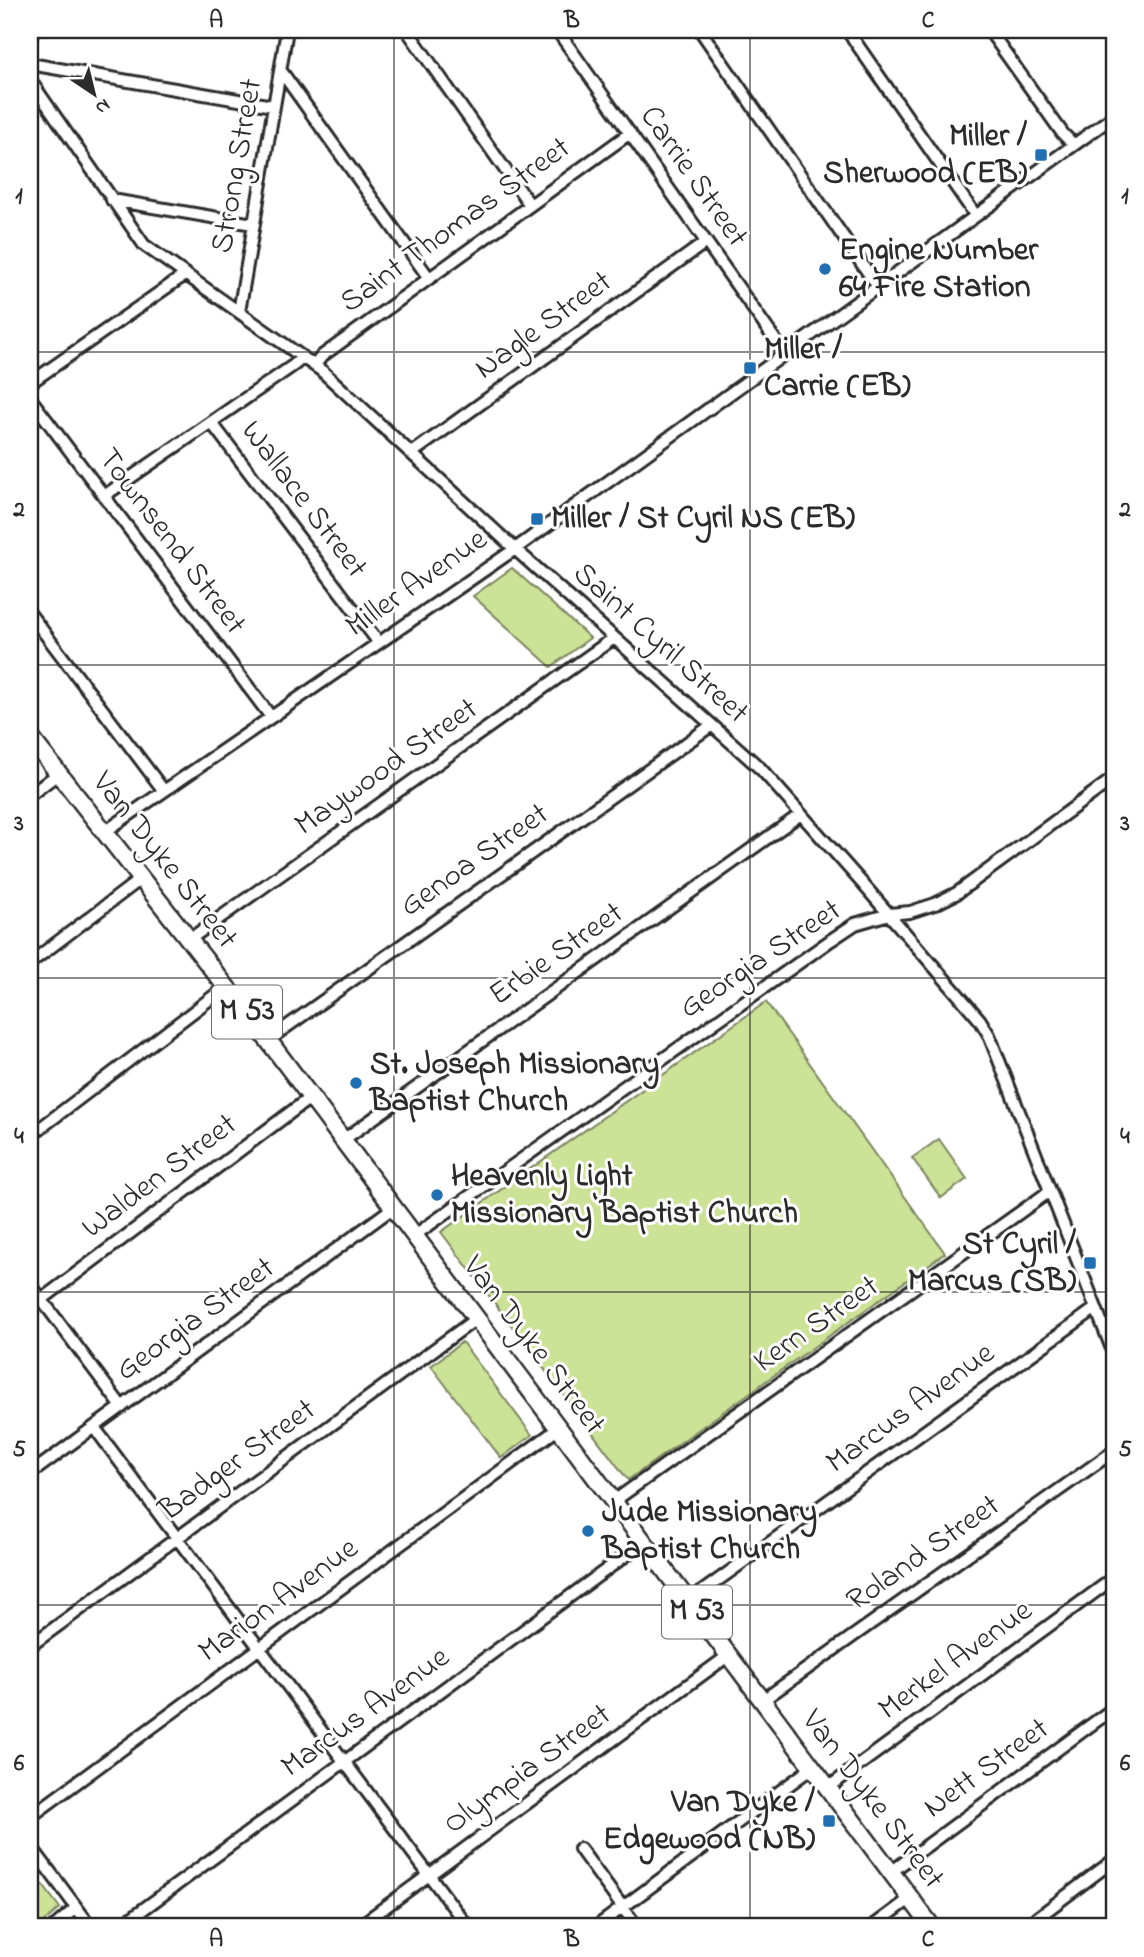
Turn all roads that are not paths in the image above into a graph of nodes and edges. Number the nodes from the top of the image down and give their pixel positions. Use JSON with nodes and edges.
{"nodes":[{"id":1,"x":32,"y":30,"type":"edge"},
{"id":2,"x":287,"y":30,"type":"edge"},
{"id":3,"x":407,"y":30,"type":"edge"},
{"id":4,"x":557,"y":30,"type":"edge"},
{"id":5,"x":700,"y":30,"type":"edge"},
{"id":6,"x":847,"y":30,"type":"edge"},
{"id":7,"x":989,"y":30,"type":"edge"},
{"id":8,"x":30,"y":35,"type":"edge"},
{"id":9,"x":30,"y":64,"type":"edge"},
{"id":10,"x":281,"y":71,"type":"junction"},
{"id":11,"x":30,"y":80,"type":"edge"},
{"id":12,"x":273,"y":106,"type":"junction"},
{"id":13,"x":1114,"y":116,"type":"edge"},
{"id":14,"x":630,"y":133,"type":"junction"},
{"id":15,"x":1074,"y":145,"type":"junction"},
{"id":16,"x":112,"y":200,"type":"junction"},
{"id":17,"x":530,"y":205,"type":"junction"},
{"id":18,"x":976,"y":216,"type":"junction"},
{"id":19,"x":253,"y":224,"type":"junction"},
{"id":20,"x":706,"y":242,"type":"junction"},
{"id":21,"x":186,"y":274,"type":"junction"},
{"id":22,"x":429,"y":278,"type":"junction"},
{"id":23,"x":878,"y":287,"type":"junction"},
{"id":24,"x":239,"y":312,"type":"junction"},
{"id":25,"x":785,"y":354,"type":"junction"},
{"id":26,"x":303,"y":357,"type":"junction"},
{"id":27,"x":315,"y":365,"type":"junction"},
{"id":28,"x":30,"y":383,"type":"edge"},
{"id":29,"x":30,"y":398,"type":"edge"},
{"id":30,"x":211,"y":422,"type":"junction"},
{"id":31,"x":412,"y":453,"type":"junction"},
{"id":32,"x":104,"y":496,"type":"junction"},
{"id":33,"x":514,"y":549,"type":"junction"},
{"id":34,"x":30,"y":614,"type":"edge"},
{"id":35,"x":614,"y":638,"type":"junction"},
{"id":36,"x":379,"y":643,"type":"junction"},
{"id":37,"x":271,"y":717,"type":"junction"},
{"id":38,"x":712,"y":725,"type":"junction"},
{"id":39,"x":30,"y":737,"type":"edge"},
{"id":40,"x":59,"y":773,"type":"junction"},
{"id":41,"x":1114,"y":778,"type":"edge"},
{"id":42,"x":164,"y":791,"type":"junction"},
{"id":43,"x":30,"y":795,"type":"edge"},
{"id":44,"x":801,"y":814,"type":"junction"},
{"id":45,"x":106,"y":831,"type":"junction"},
{"id":46,"x":142,"y":878,"type":"junction"},
{"id":47,"x":889,"y":914,"type":"junction"},
{"id":48,"x":190,"y":939,"type":"junction"},
{"id":49,"x":30,"y":963,"type":"edge"},
{"id":50,"x":227,"y":986,"type":"junction"},
{"id":51,"x":268,"y":1040,"type":"junction"},
{"id":52,"x":311,"y":1097,"type":"junction"},
{"id":53,"x":30,"y":1136,"type":"edge"},
{"id":54,"x":343,"y":1140,"type":"junction"},
{"id":55,"x":1050,"y":1191,"type":"junction"},
{"id":56,"x":394,"y":1208,"type":"junction"},
{"id":57,"x":415,"y":1235,"type":"junction"},
{"id":58,"x":30,"y":1284,"type":"edge"},
{"id":59,"x":41,"y":1300,"type":"junction"},
{"id":60,"x":1096,"y":1308,"type":"junction"},
{"id":61,"x":477,"y":1318,"type":"junction"},
{"id":62,"x":1114,"y":1353,"type":"edge"},
{"id":63,"x":122,"y":1407,"type":"junction"},
{"id":64,"x":94,"y":1427,"type":"junction"},
{"id":65,"x":559,"y":1428,"type":"junction"},
{"id":66,"x":1114,"y":1451,"type":"edge"},
{"id":67,"x":30,"y":1474,"type":"edge"},
{"id":68,"x":614,"y":1501,"type":"junction"},
{"id":69,"x":177,"y":1538,"type":"junction"},
{"id":70,"x":644,"y":1542,"type":"junction"},
{"id":71,"x":1114,"y":1578,"type":"edge"},
{"id":72,"x":689,"y":1601,"type":"junction"},
{"id":73,"x":30,"y":1646,"type":"edge"},
{"id":74,"x":259,"y":1648,"type":"junction"},
{"id":75,"x":729,"y":1655,"type":"junction"},
{"id":76,"x":763,"y":1700,"type":"junction"},
{"id":77,"x":1114,"y":1708,"type":"edge"},
{"id":78,"x":344,"y":1761,"type":"junction"},
{"id":79,"x":813,"y":1768,"type":"junction"},
{"id":80,"x":829,"y":1787,"type":"junction"},
{"id":81,"x":30,"y":1817,"type":"edge"},
{"id":82,"x":30,"y":1845,"type":"edge"},
{"id":83,"x":580,"y":1849,"type":"dead end"},
{"id":84,"x":1114,"y":1860,"type":"edge"},
{"id":85,"x":891,"y":1872,"type":"junction"},
{"id":86,"x":429,"y":1875,"type":"junction"},
{"id":87,"x":911,"y":1898,"type":"junction"},
{"id":88,"x":76,"y":1908,"type":"junction"},
{"id":89,"x":623,"y":1908,"type":"junction"},
{"id":90,"x":54,"y":1927,"type":"edge"},
{"id":91,"x":91,"y":1927,"type":"edge"},
{"id":92,"x":119,"y":1927,"type":"edge"},
{"id":93,"x":358,"y":1927,"type":"edge"},
{"id":94,"x":468,"y":1927,"type":"edge"},
{"id":95,"x":596,"y":1927,"type":"edge"},
{"id":96,"x":637,"y":1927,"type":"edge"},
{"id":97,"x":872,"y":1927,"type":"edge"},
{"id":98,"x":932,"y":1927,"type":"edge"},
{"id":99,"x":1025,"y":1927,"type":"edge"}],
"edges":[{"from":1,"to":8,"type":"street"},
{"from":2,"to":10,"type":"street","name":"Strong Street"},
{"from":3,"to":17,"type":"street"},
{"from":4,"to":14,"type":"street","name":"Carrie Street"},
{"from":5,"to":23,"type":"street"},
{"from":6,"to":18,"type":"street"},
{"from":7,"to":15,"type":"street"},
{"from":9,"to":12,"type":"street"},
{"from":10,"to":12,"type":"street","name":"Strong Street"},
{"from":10,"to":22,"type":"street"},
{"from":11,"to":16,"type":"street","name":"Saint Cyril Street"},
{"from":12,"to":19,"type":"street","name":"Strong Street"},
{"from":13,"to":15,"type":"street","name":"Miller Avenue"},
{"from":14,"to":17,"type":"street","name":"Saint Thomas Street"},
{"from":14,"to":20,"type":"street","name":"Carrie Street"},
{"from":15,"to":18,"type":"street","name":"Miller Avenue"},
{"from":16,"to":19,"type":"street"},
{"from":16,"to":21,"type":"street","name":"Saint Cyril Street"},
{"from":17,"to":22,"type":"street","name":"Saint Thomas Street"},
{"from":18,"to":23,"type":"street","name":"Miller Avenue"},
{"from":19,"to":24,"type":"street","name":"Strong Street"},
{"from":20,"to":25,"type":"street","name":"Carrie Street"},
{"from":20,"to":31,"type":"street","name":"Nagle Street"},
{"from":21,"to":24,"type":"street","name":"Saint Cyril Street"},
{"from":21,"to":28,"type":"street"},
{"from":22,"to":27,"type":"street","name":"Saint Thomas Street"},
{"from":23,"to":25,"type":"street","name":"Miller Avenue"},
{"from":24,"to":26,"type":"street","name":"Saint Cyril Street"},
{"from":25,"to":33,"type":"street","name":"Miller Avenue"},
{"from":26,"to":27,"type":"street","name":"Saint Cyril Street"},
{"from":26,"to":30,"type":"street"},
{"from":27,"to":31,"type":"street","name":"Saint Cyril Street"},
{"from":29,"to":32,"type":"street","name":"Townsend Street"},
{"from":30,"to":32,"type":"street"},
{"from":30,"to":36,"type":"street","name":"Wallace Street"},
{"from":31,"to":33,"type":"street","name":"Saint Cyril Street"},
{"from":32,"to":37,"type":"street","name":"Townsend Street"},
{"from":33,"to":35,"type":"street","name":"Saint Cyril Street"},
{"from":33,"to":36,"type":"street","name":"Miller Avenue"},
{"from":34,"to":42,"type":"street"},
{"from":35,"to":38,"type":"street","name":"Saint Cyril Street"},
{"from":35,"to":48,"type":"street","name":"Maywood Street"},
{"from":36,"to":37,"type":"street","name":"Miller Avenue"},
{"from":37,"to":42,"type":"street","name":"Miller Avenue"},
{"from":38,"to":44,"type":"street","name":"Saint Cyril Street"},
{"from":38,"to":51,"type":"street","name":"Genoa Street"},
{"from":39,"to":40,"type":"main road","name":"Van Dyke Street","number":"M 53"},
{"from":40,"to":43,"type":"street"},
{"from":40,"to":45,"type":"main road","name":"Van Dyke Street","number":"M 53"},
{"from":41,"to":47,"type":"street","name":"Georgia Street"},
{"from":42,"to":45,"type":"street","name":"Miller Avenue"},
{"from":44,"to":47,"type":"street","name":"Saint Cyril Street"},
{"from":44,"to":54,"type":"street","name":"Erbie Street"},
{"from":45,"to":46,"type":"main road","name":"Van Dyke Street","number":"M 53"},
{"from":46,"to":48,"type":"main road","name":"Van Dyke Street","number":"M 53"},
{"from":46,"to":49,"type":"street"},
{"from":47,"to":55,"type":"street","name":"Saint Cyril Street"},
{"from":47,"to":57,"type":"street","name":"Georgia Street"},
{"from":48,"to":50,"type":"main road","name":"Van Dyke Street","number":"M 53"},
{"from":50,"to":51,"type":"main road","name":"Van Dyke Street","number":"M 53"},
{"from":50,"to":53,"type":"street"},
{"from":51,"to":52,"type":"main road","name":"Van Dyke Street","number":"M 53"},
{"from":52,"to":54,"type":"main road","name":"Van Dyke Street","number":"M 53"},
{"from":52,"to":59,"type":"street","name":"Walden Street"},
{"from":54,"to":56,"type":"main road","name":"Van Dyke Street","number":"M 53"},
{"from":55,"to":60,"type":"street","name":"Saint Cyril Street"},
{"from":55,"to":68,"type":"street","name":"Kern Street"},
{"from":56,"to":57,"type":"main road","name":"Van Dyke Street","number":"M 53"},
{"from":56,"to":63,"type":"street","name":"Georgia Street"},
{"from":57,"to":61,"type":"main road","name":"Van Dyke Street","number":"M 53"},
{"from":58,"to":59,"type":"street"},
{"from":59,"to":63,"type":"street"},
{"from":60,"to":62,"type":"street","name":"Saint Cyril Street"},
{"from":60,"to":72,"type":"street","name":"Marcus Avenue"},
{"from":61,"to":65,"type":"main road","name":"Van Dyke Street","number":"M 53"},
{"from":61,"to":69,"type":"street","name":"Badger Street"},
{"from":63,"to":64,"type":"street","name":"Georgia Street"},
{"from":64,"to":67,"type":"street","name":"Georgia Street"},
{"from":64,"to":69,"type":"street"},
{"from":65,"to":68,"type":"main road","name":"Van Dyke Street","number":"M 53"},
{"from":65,"to":74,"type":"street","name":"Marion Avenue"},
{"from":66,"to":76,"type":"street","name":"Roland Street"},
{"from":68,"to":70,"type":"main road","name":"Van Dyke Street","number":"M 53"},
{"from":69,"to":73,"type":"street","name":"Badger Street"},
{"from":69,"to":74,"type":"street"},
{"from":70,"to":72,"type":"main road","name":"Van Dyke Street","number":"M 53"},
{"from":70,"to":78,"type":"street","name":"Marcus Avenue"},
{"from":71,"to":80,"type":"street","name":"Merkel Avenue"},
{"from":72,"to":75,"type":"main road","name":"Van Dyke Street","number":"M 53"},
{"from":74,"to":78,"type":"street"},
{"from":74,"to":81,"type":"street","name":"Marion Avenue"},
{"from":75,"to":76,"type":"main road","name":"Van Dyke Street","number":"M 53"},
{"from":75,"to":86,"type":"street","name":"Olympia Street"},
{"from":76,"to":79,"type":"main road","name":"Van Dyke Street","number":"M 53"},
{"from":77,"to":85,"type":"street","name":"Nett Street"},
{"from":78,"to":86,"type":"street"},
{"from":78,"to":92,"type":"street","name":"Marcus Avenue"},
{"from":79,"to":80,"type":"main road","name":"Van Dyke Street","number":"M 53"},
{"from":79,"to":89,"type":"street"},
{"from":80,"to":85,"type":"main road","name":"Van Dyke Street","number":"M 53"},
{"from":82,"to":88,"type":"street"},
{"from":83,"to":89,"type":"street"},
{"from":84,"to":99,"type":"street"},
{"from":85,"to":87,"type":"main road","name":"Van Dyke Street","number":"M 53"},
{"from":86,"to":93,"type":"street","name":"Olympia Street"},
{"from":86,"to":94,"type":"street"},
{"from":87,"to":97,"type":"street"},
{"from":87,"to":98,"type":"main road","name":"Van Dyke Street","number":"M 53"},
{"from":88,"to":90,"type":"street"},
{"from":88,"to":91,"type":"street"},
{"from":89,"to":95,"type":"street"},
{"from":89,"to":96,"type":"street"}]}
